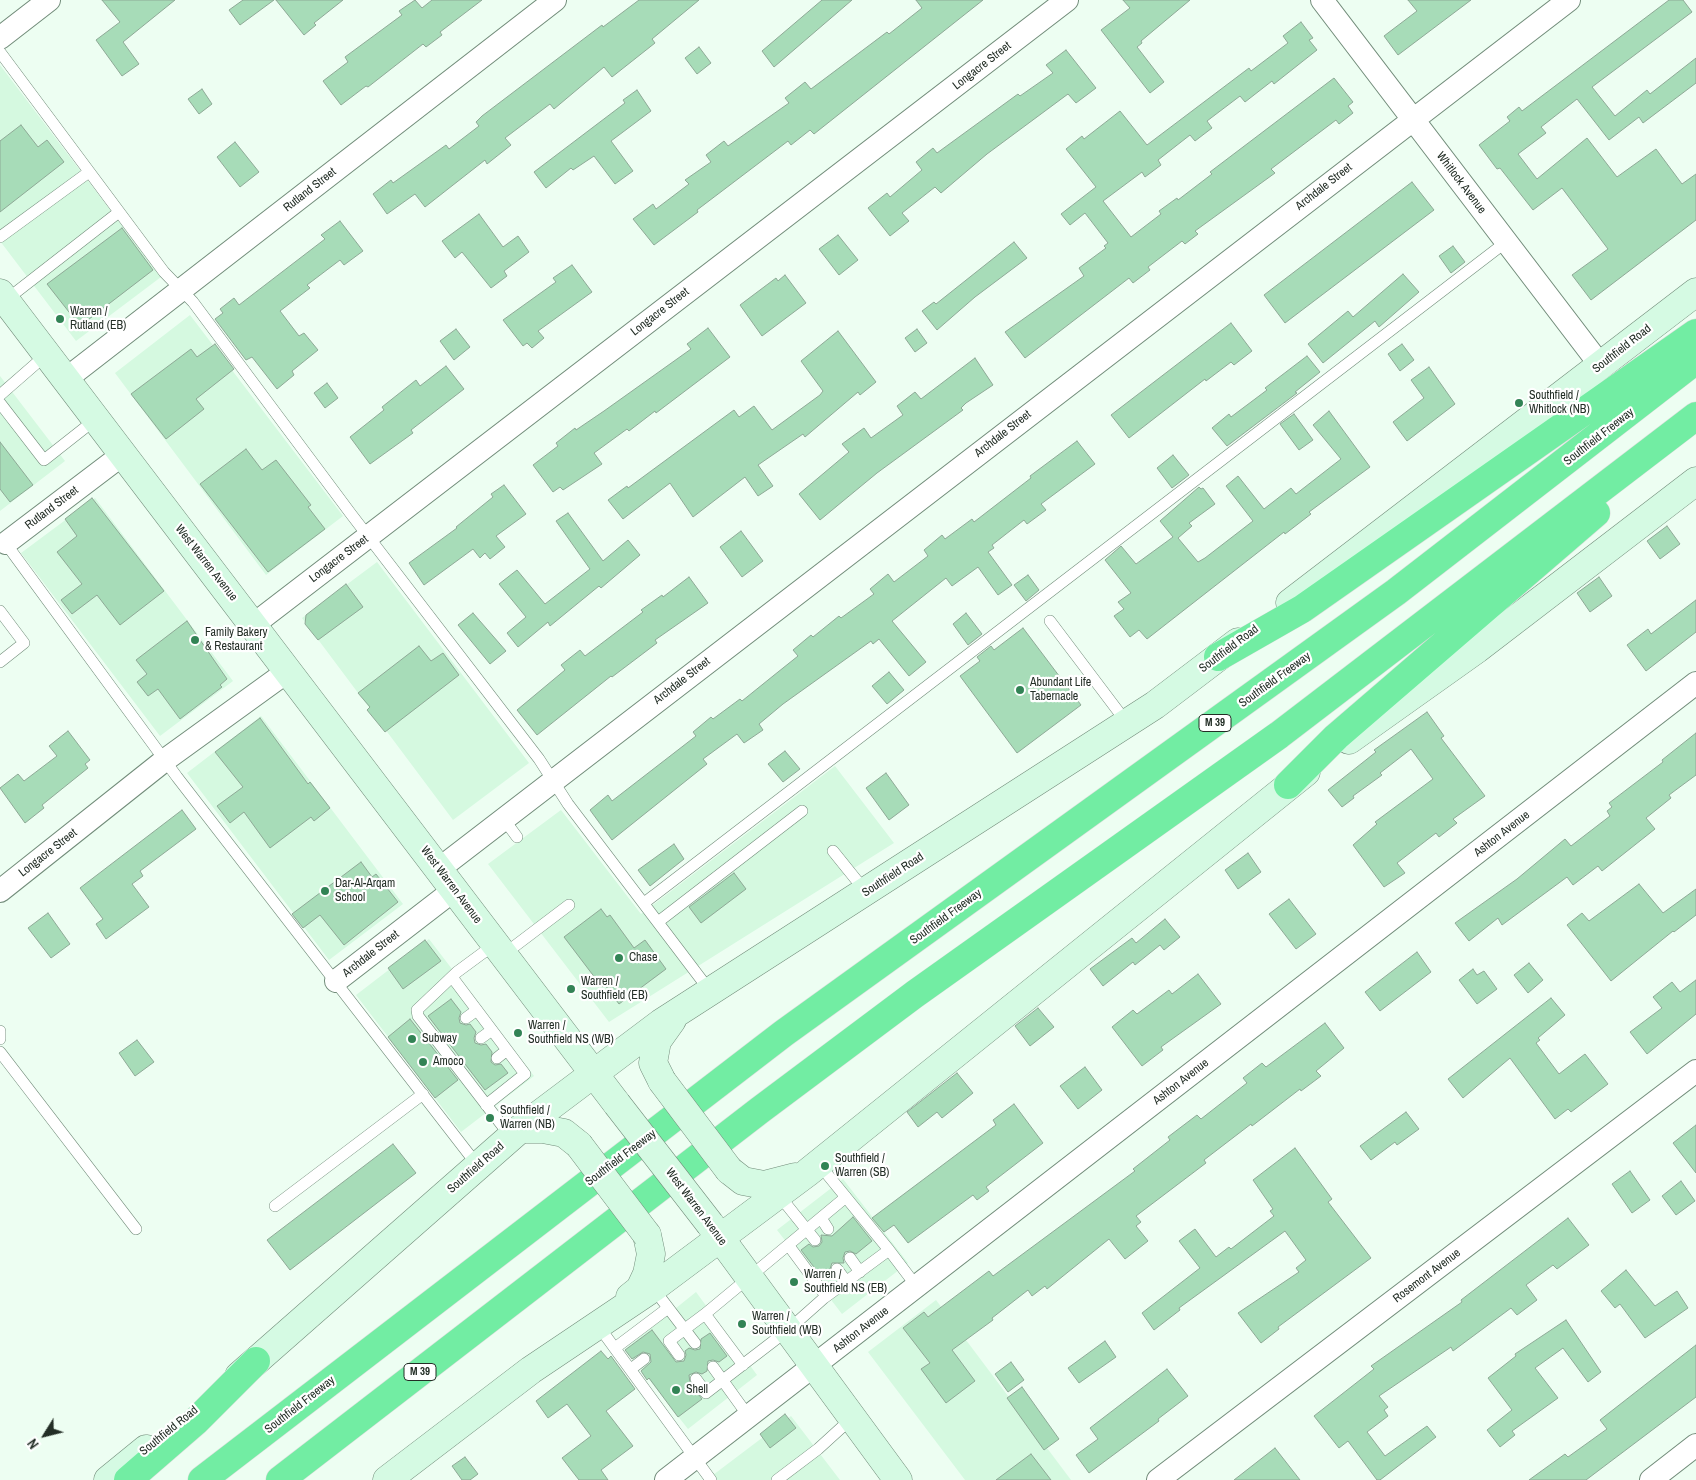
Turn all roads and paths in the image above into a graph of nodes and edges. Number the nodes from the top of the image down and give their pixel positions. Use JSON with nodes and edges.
{"nodes":[{"id":1,"x":49,"y":0,"type":"edge"},
{"id":2,"x":555,"y":0,"type":"edge"},
{"id":3,"x":1067,"y":0,"type":"edge"},
{"id":4,"x":1322,"y":0,"type":"edge"},
{"id":5,"x":1569,"y":0,"type":"edge"},
{"id":6,"x":0,"y":38,"type":"edge"},
{"id":7,"x":0,"y":52,"type":"edge"},
{"id":8,"x":1413,"y":119,"type":"junction"},
{"id":9,"x":89,"y":172,"type":"junction"},
{"id":10,"x":119,"y":212,"type":"junction"},
{"id":11,"x":0,"y":237,"type":"edge"},
{"id":12,"x":1506,"y":242,"type":"junction"},
{"id":13,"x":180,"y":290,"type":"junction"},
{"id":14,"x":1696,"y":292,"type":"edge"},
{"id":15,"x":3,"y":297,"type":"edge"},
{"id":16,"x":1696,"y":333,"type":"edge"},
{"id":17,"x":47,"y":354,"type":"junction"},
{"id":18,"x":1696,"y":360,"type":"edge"},
{"id":19,"x":1601,"y":366,"type":"junction"},
{"id":20,"x":66,"y":379,"type":"junction"},
{"id":21,"x":0,"y":395,"type":"edge"},
{"id":22,"x":0,"y":403,"type":"edge"},
{"id":23,"x":1696,"y":416,"type":"edge"},
{"id":24,"x":96,"y":420,"type":"junction"},
{"id":25,"x":1696,"y":426,"type":"edge"},
{"id":26,"x":122,"y":455,"type":"junction"},
{"id":27,"x":1694,"y":486,"type":"edge"},
{"id":28,"x":368,"y":536,"type":"junction"},
{"id":29,"x":2,"y":542,"type":"edge"},
{"id":30,"x":0,"y":612,"type":"edge"},
{"id":31,"x":1050,"y":621,"type":"dead end"},
{"id":32,"x":253,"y":625,"type":"junction"},
{"id":33,"x":1218,"y":657,"type":"junction"},
{"id":34,"x":0,"y":662,"type":"edge"},
{"id":35,"x":288,"y":671,"type":"junction"},
{"id":36,"x":1696,"y":684,"type":"edge"},
{"id":37,"x":1126,"y":723,"type":"junction"},
{"id":38,"x":165,"y":760,"type":"junction"},
{"id":39,"x":553,"y":780,"type":"junction"},
{"id":40,"x":1288,"y":785,"type":"junction"},
{"id":41,"x":802,"y":811,"type":"dead end"},
{"id":42,"x":503,"y":818,"type":"junction"},
{"id":43,"x":517,"y":837,"type":"dead end"},
{"id":44,"x":833,"y":851,"type":"dead end"},
{"id":45,"x":447,"y":880,"type":"junction"},
{"id":46,"x":0,"y":891,"type":"edge"},
{"id":47,"x":866,"y":892,"type":"junction"},
{"id":48,"x":644,"y":903,"type":"junction"},
{"id":49,"x":569,"y":905,"type":"dead end"},
{"id":50,"x":658,"y":922,"type":"junction"},
{"id":51,"x":499,"y":950,"type":"junction"},
{"id":52,"x":452,"y":977,"type":"junction"},
{"id":53,"x":336,"y":981,"type":"junction"},
{"id":54,"x":710,"y":992,"type":"junction"},
{"id":55,"x":477,"y":1010,"type":"junction"},
{"id":56,"x":677,"y":1013,"type":"junction"},
{"id":57,"x":466,"y":1018,"type":"dead end"},
{"id":58,"x":492,"y":1030,"type":"junction"},
{"id":59,"x":0,"y":1031,"type":"edge"},
{"id":60,"x":481,"y":1038,"type":"dead end"},
{"id":61,"x":0,"y":1040,"type":"edge"},
{"id":62,"x":507,"y":1050,"type":"junction"},
{"id":63,"x":0,"y":1052,"type":"edge"},
{"id":64,"x":496,"y":1058,"type":"dead end"},
{"id":65,"x":1696,"y":1071,"type":"edge"},
{"id":66,"x":594,"y":1074,"type":"junction"},
{"id":67,"x":423,"y":1094,"type":"junction"},
{"id":68,"x":486,"y":1105,"type":"junction"},
{"id":69,"x":516,"y":1133,"type":"junction"},
{"id":70,"x":479,"y":1166,"type":"junction"},
{"id":71,"x":812,"y":1168,"type":"junction"},
{"id":72,"x":778,"y":1194,"type":"junction"},
{"id":73,"x":846,"y":1197,"type":"junction"},
{"id":74,"x":275,"y":1206,"type":"dead end"},
{"id":75,"x":821,"y":1218,"type":"junction"},
{"id":76,"x":136,"y":1229,"type":"dead end"},
{"id":77,"x":828,"y":1229,"type":"dead end"},
{"id":78,"x":807,"y":1230,"type":"junction"},
{"id":79,"x":715,"y":1231,"type":"junction"},
{"id":80,"x":814,"y":1240,"type":"dead end"},
{"id":81,"x":789,"y":1246,"type":"junction"},
{"id":82,"x":889,"y":1250,"type":"junction"},
{"id":83,"x":850,"y":1258,"type":"dead end"},
{"id":84,"x":837,"y":1269,"type":"dead end"},
{"id":85,"x":860,"y":1272,"type":"junction"},
{"id":86,"x":750,"y":1279,"type":"junction"},
{"id":87,"x":846,"y":1281,"type":"junction"},
{"id":88,"x":917,"y":1287,"type":"junction"},
{"id":89,"x":826,"y":1296,"type":"junction"},
{"id":90,"x":661,"y":1298,"type":"junction"},
{"id":91,"x":705,"y":1314,"type":"junction"},
{"id":92,"x":605,"y":1319,"type":"junction"},
{"id":93,"x":685,"y":1330,"type":"junction"},
{"id":94,"x":788,"y":1330,"type":"junction"},
{"id":95,"x":695,"y":1343,"type":"dead end"},
{"id":96,"x":615,"y":1348,"type":"junction"},
{"id":97,"x":679,"y":1355,"type":"dead end"},
{"id":98,"x":644,"y":1360,"type":"dead end"},
{"id":99,"x":256,"y":1362,"type":"junction"},
{"id":100,"x":743,"y":1365,"type":"junction"},
{"id":101,"x":713,"y":1367,"type":"dead end"},
{"id":102,"x":814,"y":1367,"type":"junction"},
{"id":103,"x":631,"y":1369,"type":"junction"},
{"id":104,"x":696,"y":1379,"type":"dead end"},
{"id":105,"x":723,"y":1381,"type":"junction"},
{"id":106,"x":749,"y":1417,"type":"junction"},
{"id":107,"x":852,"y":1418,"type":"junction"},
{"id":108,"x":1696,"y":1445,"type":"edge"},
{"id":109,"x":694,"y":1458,"type":"junction"},
{"id":110,"x":108,"y":1480,"type":"edge"},
{"id":111,"x":128,"y":1480,"type":"edge"},
{"id":112,"x":202,"y":1480,"type":"edge"},
{"id":113,"x":280,"y":1480,"type":"edge"},
{"id":114,"x":387,"y":1480,"type":"edge"},
{"id":115,"x":666,"y":1480,"type":"edge"},
{"id":116,"x":711,"y":1480,"type":"edge"},
{"id":117,"x":777,"y":1480,"type":"edge"},
{"id":118,"x":898,"y":1480,"type":"edge"},
{"id":119,"x":1158,"y":1480,"type":"edge"},
{"id":120,"x":1651,"y":1480,"type":"edge"}],
"edges":[{"from":1,"to":6,"type":"street"},
{"from":2,"to":13,"type":"street","name":"Rutland Street"},
{"from":3,"to":28,"type":"street","name":"Longacre Street"},
{"from":4,"to":8,"type":"street","name":"Whitlock Avenue"},
{"from":5,"to":8,"type":"street","name":"Archdale Street"},
{"from":7,"to":9,"type":"lane"},
{"from":8,"to":12,"type":"street","name":"Whitlock Avenue"},
{"from":8,"to":39,"type":"street","name":"Archdale Street"},
{"from":9,"to":10,"type":"lane"},
{"from":9,"to":11,"type":"lane"},
{"from":10,"to":13,"type":"lane"},
{"from":10,"to":15,"type":"lane"},
{"from":12,"to":19,"type":"street","name":"Whitlock Avenue"},
{"from":12,"to":48,"type":"lane"},
{"from":13,"to":20,"type":"street","name":"Rutland Street"},
{"from":13,"to":28,"type":"lane"},
{"from":14,"to":19,"type":"main road","name":"Southfield Road"},
{"from":15,"to":17,"type":"main road","name":"West Warren Avenue"},
{"from":16,"to":33,"type":"highway"},
{"from":17,"to":20,"type":"main road","name":"West Warren Avenue"},
{"from":17,"to":21,"type":"lane"},
{"from":18,"to":112,"type":"highway","name":"Southfield Freeway","number":"M 39"},
{"from":19,"to":33,"type":"main road","name":"Southfield Road"},
{"from":20,"to":24,"type":"main road","name":"West Warren Avenue"},
{"from":22,"to":24,"type":"lane"},
{"from":23,"to":113,"type":"highway","number":"M 39"},
{"from":24,"to":26,"type":"main road","name":"West Warren Avenue"},
{"from":25,"to":40,"type":"highway"},
{"from":26,"to":29,"type":"street","name":"Rutland Street"},
{"from":26,"to":32,"type":"main road","name":"West Warren Avenue"},
{"from":27,"to":40,"type":"main road"},
{"from":28,"to":32,"type":"street","name":"Longacre Street"},
{"from":28,"to":39,"type":"lane"},
{"from":29,"to":38,"type":"lane"},
{"from":30,"to":34,"type":"lane"},
{"from":31,"to":37,"type":"lane"},
{"from":32,"to":35,"type":"main road","name":"West Warren Avenue"},
{"from":33,"to":37,"type":"main road","name":"Southfield Road"},
{"from":35,"to":38,"type":"street","name":"Longacre Street"},
{"from":35,"to":45,"type":"main road","name":"West Warren Avenue"},
{"from":36,"to":88,"type":"street","name":"Ashton Avenue"},
{"from":37,"to":47,"type":"main road","name":"Southfield Road"},
{"from":38,"to":46,"type":"street","name":"Longacre Street"},
{"from":38,"to":53,"type":"lane"},
{"from":39,"to":42,"type":"street","name":"Archdale Street"},
{"from":39,"to":48,"type":"lane"},
{"from":40,"to":71,"type":"main road"},
{"from":41,"to":50,"type":"lane"},
{"from":42,"to":43,"type":"lane"},
{"from":42,"to":45,"type":"street","name":"Archdale Street"},
{"from":44,"to":47,"type":"lane"},
{"from":45,"to":51,"type":"main road","name":"West Warren Avenue"},
{"from":45,"to":53,"type":"street","name":"Archdale Street"},
{"from":47,"to":54,"type":"main road","name":"Southfield Road"},
{"from":48,"to":50,"type":"lane"},
{"from":49,"to":51,"type":"lane"},
{"from":50,"to":54,"type":"lane"},
{"from":51,"to":52,"type":"lane"},
{"from":51,"to":66,"type":"main road","name":"West Warren Avenue"},
{"from":52,"to":55,"type":"lane"},
{"from":52,"to":68,"type":"lane"},
{"from":53,"to":67,"type":"lane"},
{"from":54,"to":56,"type":"main road","name":"Southfield Road"},
{"from":55,"to":57,"type":"lane"},
{"from":55,"to":58,"type":"lane"},
{"from":56,"to":66,"type":"main road","name":"Southfield Road"},
{"from":56,"to":71,"type":"main road","bridge":true},
{"from":58,"to":60,"type":"lane"},
{"from":58,"to":62,"type":"lane"},
{"from":59,"to":61,"type":"lane"},
{"from":62,"to":64,"type":"lane"},
{"from":62,"to":68,"type":"lane"},
{"from":63,"to":76,"type":"lane"},
{"from":65,"to":119,"type":"street","name":"Rosemont Avenue"},
{"from":66,"to":69,"type":"main road","name":"Southfield Road"},
{"from":66,"to":79,"type":"main road","name":"West Warren Avenue","bridge":true},
{"from":67,"to":70,"type":"lane"},
{"from":67,"to":74,"type":"lane"},
{"from":68,"to":69,"type":"lane"},
{"from":69,"to":70,"type":"main road","name":"Southfield Road"},
{"from":69,"to":92,"type":"main road","bridge":true},
{"from":70,"to":99,"type":"main road","name":"Southfield Road"},
{"from":71,"to":72,"type":"main road"},
{"from":71,"to":73,"type":"lane"},
{"from":72,"to":78,"type":"lane"},
{"from":72,"to":79,"type":"main road"},
{"from":73,"to":75,"type":"lane"},
{"from":73,"to":82,"type":"lane"},
{"from":75,"to":77,"type":"lane"},
{"from":75,"to":78,"type":"lane"},
{"from":78,"to":80,"type":"lane"},
{"from":78,"to":81,"type":"lane"},
{"from":79,"to":86,"type":"main road","name":"West Warren Avenue"},
{"from":79,"to":90,"type":"main road"},
{"from":81,"to":86,"type":"lane"},
{"from":81,"to":89,"type":"lane"},
{"from":82,"to":85,"type":"lane"},
{"from":82,"to":88,"type":"lane"},
{"from":83,"to":85,"type":"lane"},
{"from":84,"to":87,"type":"lane"},
{"from":85,"to":87,"type":"lane"},
{"from":86,"to":91,"type":"lane"},
{"from":86,"to":94,"type":"main road","name":"West Warren Avenue"},
{"from":87,"to":89,"type":"lane"},
{"from":88,"to":102,"type":"street","name":"Ashton Avenue"},
{"from":89,"to":94,"type":"lane"},
{"from":90,"to":92,"type":"main road"},
{"from":90,"to":93,"type":"lane"},
{"from":90,"to":96,"type":"lane"},
{"from":91,"to":93,"type":"lane"},
{"from":91,"to":100,"type":"lane"},
{"from":92,"to":96,"type":"lane"},
{"from":92,"to":114,"type":"main road"},
{"from":93,"to":95,"type":"lane"},
{"from":93,"to":97,"type":"lane"},
{"from":94,"to":100,"type":"lane"},
{"from":94,"to":102,"type":"main road","name":"West Warren Avenue"},
{"from":96,"to":103,"type":"lane"},
{"from":98,"to":103,"type":"lane"},
{"from":99,"to":110,"type":"main road","name":"Southfield Road"},
{"from":99,"to":111,"type":"highway"},
{"from":100,"to":105,"type":"lane"},
{"from":101,"to":105,"type":"lane"},
{"from":102,"to":106,"type":"street","name":"Ashton Avenue"},
{"from":102,"to":107,"type":"main road","name":"West Warren Avenue"},
{"from":103,"to":109,"type":"lane"},
{"from":104,"to":105,"type":"lane"},
{"from":105,"to":106,"type":"lane"},
{"from":106,"to":109,"type":"street","name":"Ashton Avenue"},
{"from":107,"to":117,"type":"lane"},
{"from":107,"to":118,"type":"main road","name":"West Warren Avenue"},
{"from":108,"to":120,"type":"street"},
{"from":109,"to":115,"type":"street","name":"Ashton Avenue"},
{"from":109,"to":116,"type":"lane"}]}
